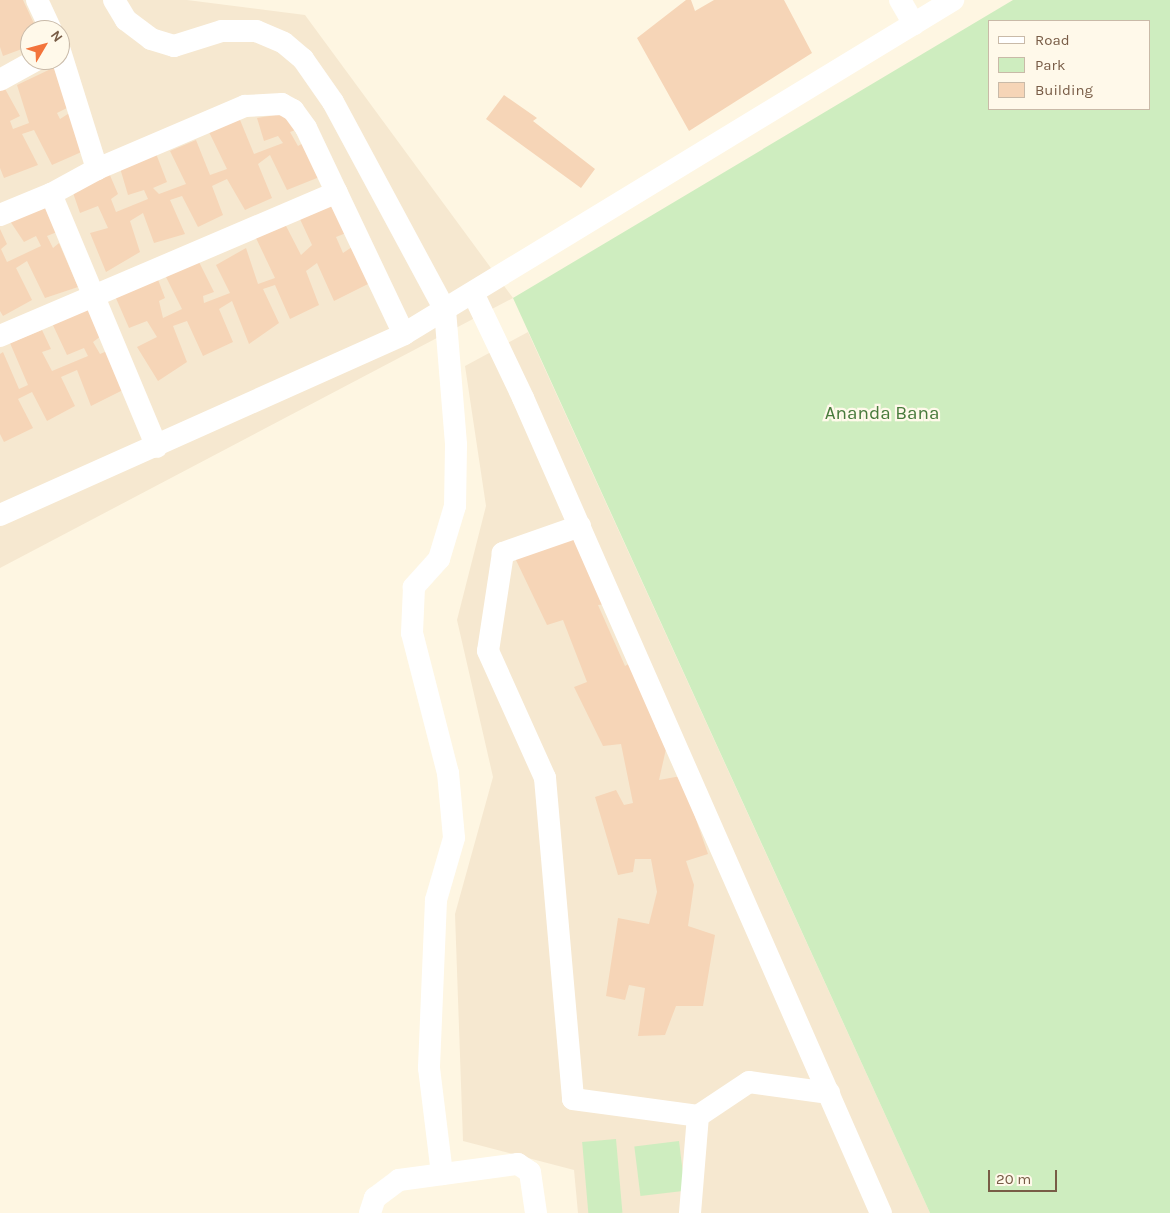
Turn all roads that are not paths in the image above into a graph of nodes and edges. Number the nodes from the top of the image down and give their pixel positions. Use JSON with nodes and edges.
{"nodes":[{"id":1,"x":37,"y":0,"type":"edge"},
{"id":2,"x":114,"y":0,"type":"edge"},
{"id":3,"x":900,"y":0,"type":"edge"},
{"id":4,"x":953,"y":0,"type":"edge"},
{"id":5,"x":46,"y":20,"type":"edge"},
{"id":6,"x":914,"y":24,"type":"junction"},
{"id":7,"x":20,"y":69,"type":"edge"},
{"id":8,"x":66,"y":70,"type":"edge"},
{"id":9,"x":0,"y":80,"type":"edge"},
{"id":10,"x":97,"y":169,"type":"junction"},
{"id":11,"x":337,"y":192,"type":"junction"},
{"id":12,"x":51,"y":194,"type":"junction"},
{"id":13,"x":0,"y":216,"type":"edge"},
{"id":14,"x":473,"y":293,"type":"junction"},
{"id":15,"x":92,"y":299,"type":"junction"},
{"id":16,"x":444,"y":310,"type":"junction"},
{"id":17,"x":404,"y":334,"type":"junction"},
{"id":18,"x":0,"y":336,"type":"edge"},
{"id":19,"x":157,"y":447,"type":"junction"},
{"id":20,"x":0,"y":515,"type":"edge"},
{"id":21,"x":580,"y":526,"type":"junction"},
{"id":22,"x":829,"y":1093,"type":"junction"},
{"id":23,"x":698,"y":1116,"type":"junction"},
{"id":24,"x":442,"y":1174,"type":"junction"},
{"id":25,"x":370,"y":1213,"type":"edge"},
{"id":26,"x":536,"y":1213,"type":"edge"},
{"id":27,"x":690,"y":1213,"type":"edge"},
{"id":28,"x":881,"y":1213,"type":"edge"}],
"edges":[{"from":1,"to":5,"type":"street"},
{"from":2,"to":16,"type":"street"},
{"from":3,"to":6,"type":"street"},
{"from":4,"to":6,"type":"street"},
{"from":6,"to":14,"type":"street"},
{"from":7,"to":9,"type":"street"},
{"from":8,"to":10,"type":"street"},
{"from":10,"to":11,"type":"street"},
{"from":10,"to":12,"type":"street"},
{"from":11,"to":15,"type":"street"},
{"from":11,"to":17,"type":"street"},
{"from":12,"to":13,"type":"street"},
{"from":12,"to":15,"type":"street"},
{"from":14,"to":16,"type":"street"},
{"from":14,"to":21,"type":"street"},
{"from":15,"to":18,"type":"street"},
{"from":15,"to":19,"type":"street"},
{"from":16,"to":17,"type":"street"},
{"from":16,"to":24,"type":"street"},
{"from":17,"to":19,"type":"street"},
{"from":19,"to":20,"type":"street"},
{"from":21,"to":22,"type":"street"},
{"from":21,"to":23,"type":"street"},
{"from":22,"to":23,"type":"street"},
{"from":22,"to":28,"type":"street"},
{"from":23,"to":27,"type":"street"},
{"from":24,"to":25,"type":"street"},
{"from":24,"to":26,"type":"street"}]}
